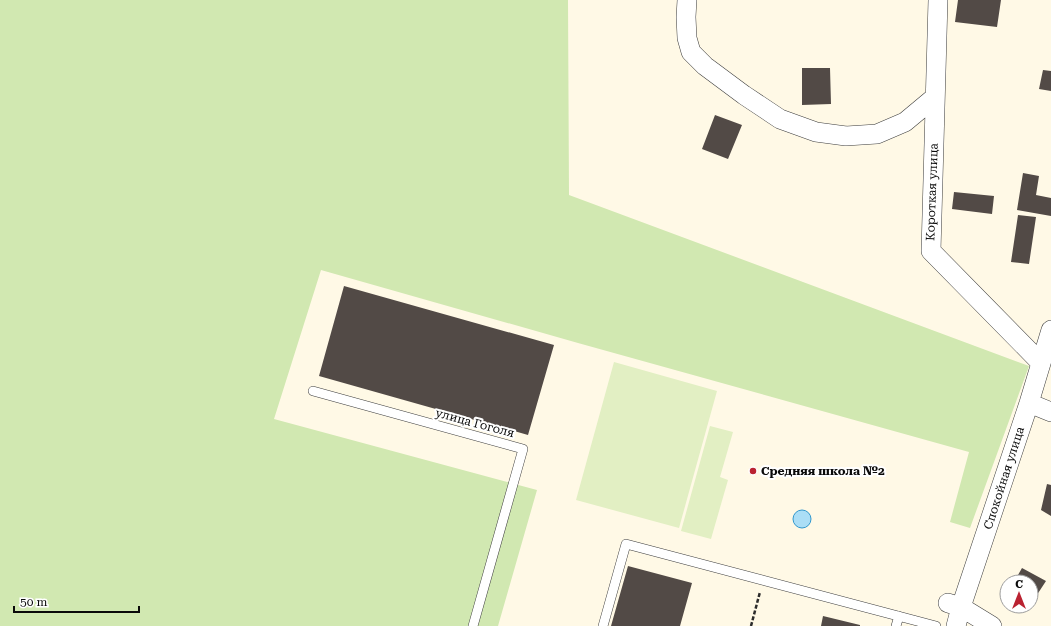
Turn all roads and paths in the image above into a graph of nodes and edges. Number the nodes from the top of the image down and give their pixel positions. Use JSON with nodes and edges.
{"nodes":[{"id":1,"x":687,"y":0,"type":"edge"},
{"id":2,"x":938,"y":0,"type":"edge"},
{"id":3,"x":935,"y":96,"type":"junction"},
{"id":4,"x":1051,"y":330,"type":"edge"},
{"id":5,"x":1041,"y":363,"type":"junction"},
{"id":6,"x":313,"y":391,"type":"dead end"},
{"id":7,"x":1029,"y":403,"type":"junction"},
{"id":8,"x":1051,"y":412,"type":"edge"},
{"id":9,"x":764,"y":580,"type":"junction"},
{"id":10,"x":955,"y":605,"type":"junction"},
{"id":11,"x":899,"y":616,"type":"junction"},
{"id":12,"x":473,"y":626,"type":"edge"},
{"id":13,"x":603,"y":626,"type":"edge"},
{"id":14,"x":751,"y":626,"type":"edge"},
{"id":15,"x":896,"y":626,"type":"edge"},
{"id":16,"x":936,"y":626,"type":"edge"},
{"id":17,"x":956,"y":626,"type":"edge"},
{"id":18,"x":992,"y":626,"type":"edge"}],
"edges":[{"from":1,"to":3,"type":"street"},
{"from":2,"to":3,"type":"street","name":"Короткая улица"},
{"from":3,"to":5,"type":"street","name":"Короткая улица"},
{"from":4,"to":5,"type":"street","name":"Спокойная улица"},
{"from":5,"to":7,"type":"street","name":"Спокойная улица"},
{"from":6,"to":12,"type":"lane","name":"улица Гоголя"},
{"from":7,"to":8,"type":"street"},
{"from":7,"to":10,"type":"street","name":"Спокойная улица"},
{"from":9,"to":11,"type":"lane"},
{"from":9,"to":13,"type":"lane"},
{"from":9,"to":14,"type":"path"},
{"from":10,"to":17,"type":"street","name":"Спокойная улица"},
{"from":10,"to":18,"type":"street"},
{"from":11,"to":15,"type":"lane"},
{"from":11,"to":16,"type":"lane"}]}
